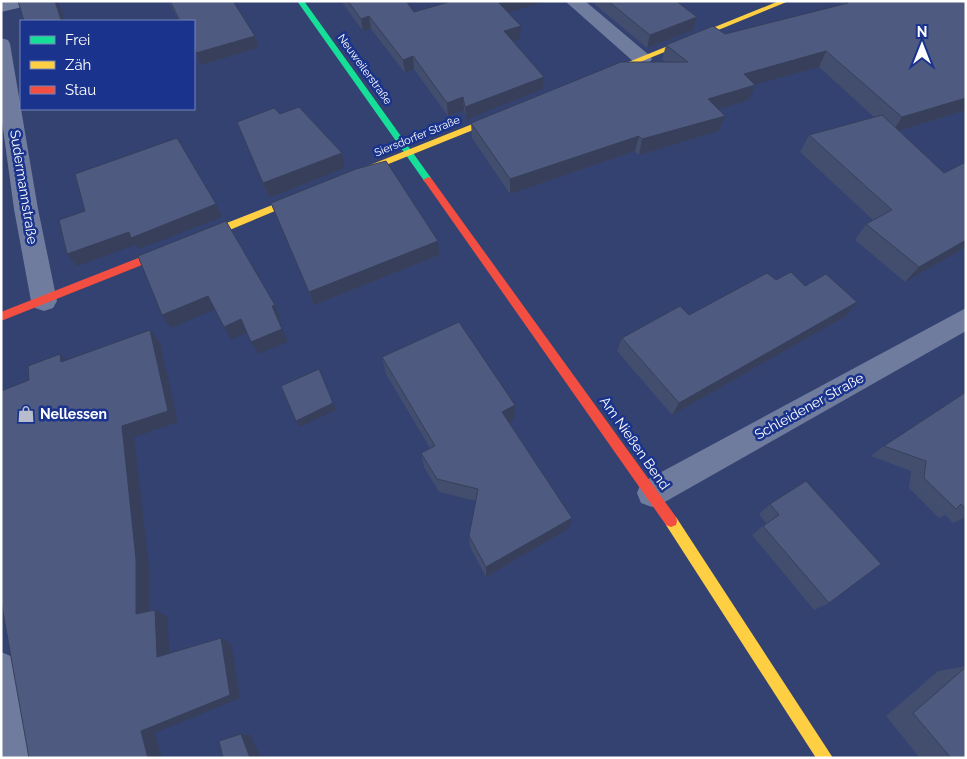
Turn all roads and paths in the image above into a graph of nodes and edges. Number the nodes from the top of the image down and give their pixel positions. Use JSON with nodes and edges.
{"nodes":[{"id":1,"x":25,"y":1,"type":"edge"},
{"id":2,"x":300,"y":1,"type":"edge"},
{"id":3,"x":574,"y":1,"type":"edge"},
{"id":4,"x":786,"y":1,"type":"edge"},
{"id":5,"x":1,"y":7,"type":"edge"},
{"id":6,"x":1,"y":44,"type":"edge"},
{"id":7,"x":642,"y":59,"type":"junction"},
{"id":8,"x":586,"y":81,"type":"edge"},
{"id":9,"x":512,"y":111,"type":"edge"},
{"id":10,"x":410,"y":152,"type":"junction"},
{"id":11,"x":346,"y":178,"type":"edge"},
{"id":12,"x":319,"y":189,"type":"edge"},
{"id":13,"x":44,"y":300,"type":"junction"},
{"id":14,"x":1,"y":318,"type":"edge"},
{"id":15,"x":966,"y":318,"type":"edge"},
{"id":16,"x":652,"y":493,"type":"junction"},
{"id":17,"x":1,"y":669,"type":"edge"},
{"id":18,"x":20,"y":758,"type":"edge"},
{"id":19,"x":825,"y":758,"type":"edge"}],
"edges":[{"from":1,"to":5,"type":"street"},
{"from":2,"to":10,"type":"street","name":"Neuweilerstraße"},
{"from":3,"to":7,"type":"street"},
{"from":4,"to":7,"type":"street"},
{"from":6,"to":13,"type":"street","name":"Sudermannstraße"},
{"from":7,"to":8,"type":"street"},
{"from":9,"to":10,"type":"street","name":"Siersdorfer Straße"},
{"from":10,"to":11,"type":"street","name":"Siersdorfer Straße"},
{"from":10,"to":16,"type":"street","name":"Am Nießen Bend"},
{"from":12,"to":13,"type":"street"},
{"from":13,"to":14,"type":"street"},
{"from":15,"to":16,"type":"street","name":"Schleidener Straße"},
{"from":16,"to":19,"type":"street","name":"Am Nießen Bend"},
{"from":17,"to":18,"type":"street"}]}
